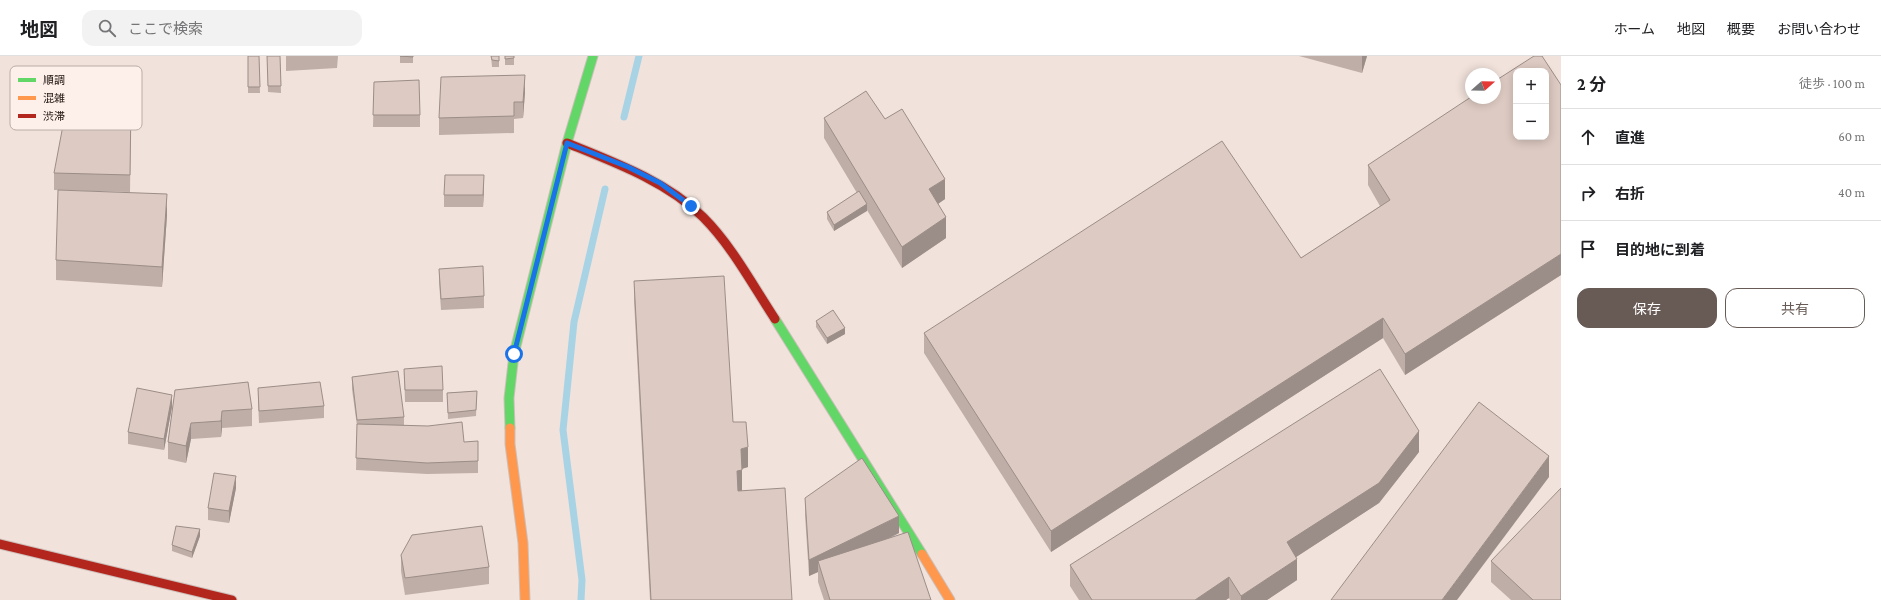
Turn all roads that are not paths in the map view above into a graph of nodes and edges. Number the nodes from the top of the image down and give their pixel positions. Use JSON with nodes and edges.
{"nodes":[{"id":1,"x":593,"y":56,"type":"edge"},
{"id":2,"x":567,"y":143,"type":"junction"},
{"id":3,"x":0,"y":544,"type":"edge"},
{"id":4,"x":232,"y":600,"type":"edge"},
{"id":5,"x":525,"y":600,"type":"edge"},
{"id":6,"x":950,"y":600,"type":"edge"}],
"edges":[{"from":1,"to":2,"type":"street"},
{"from":2,"to":5,"type":"street"},
{"from":2,"to":6,"type":"street"},
{"from":3,"to":4,"type":"street"}]}
